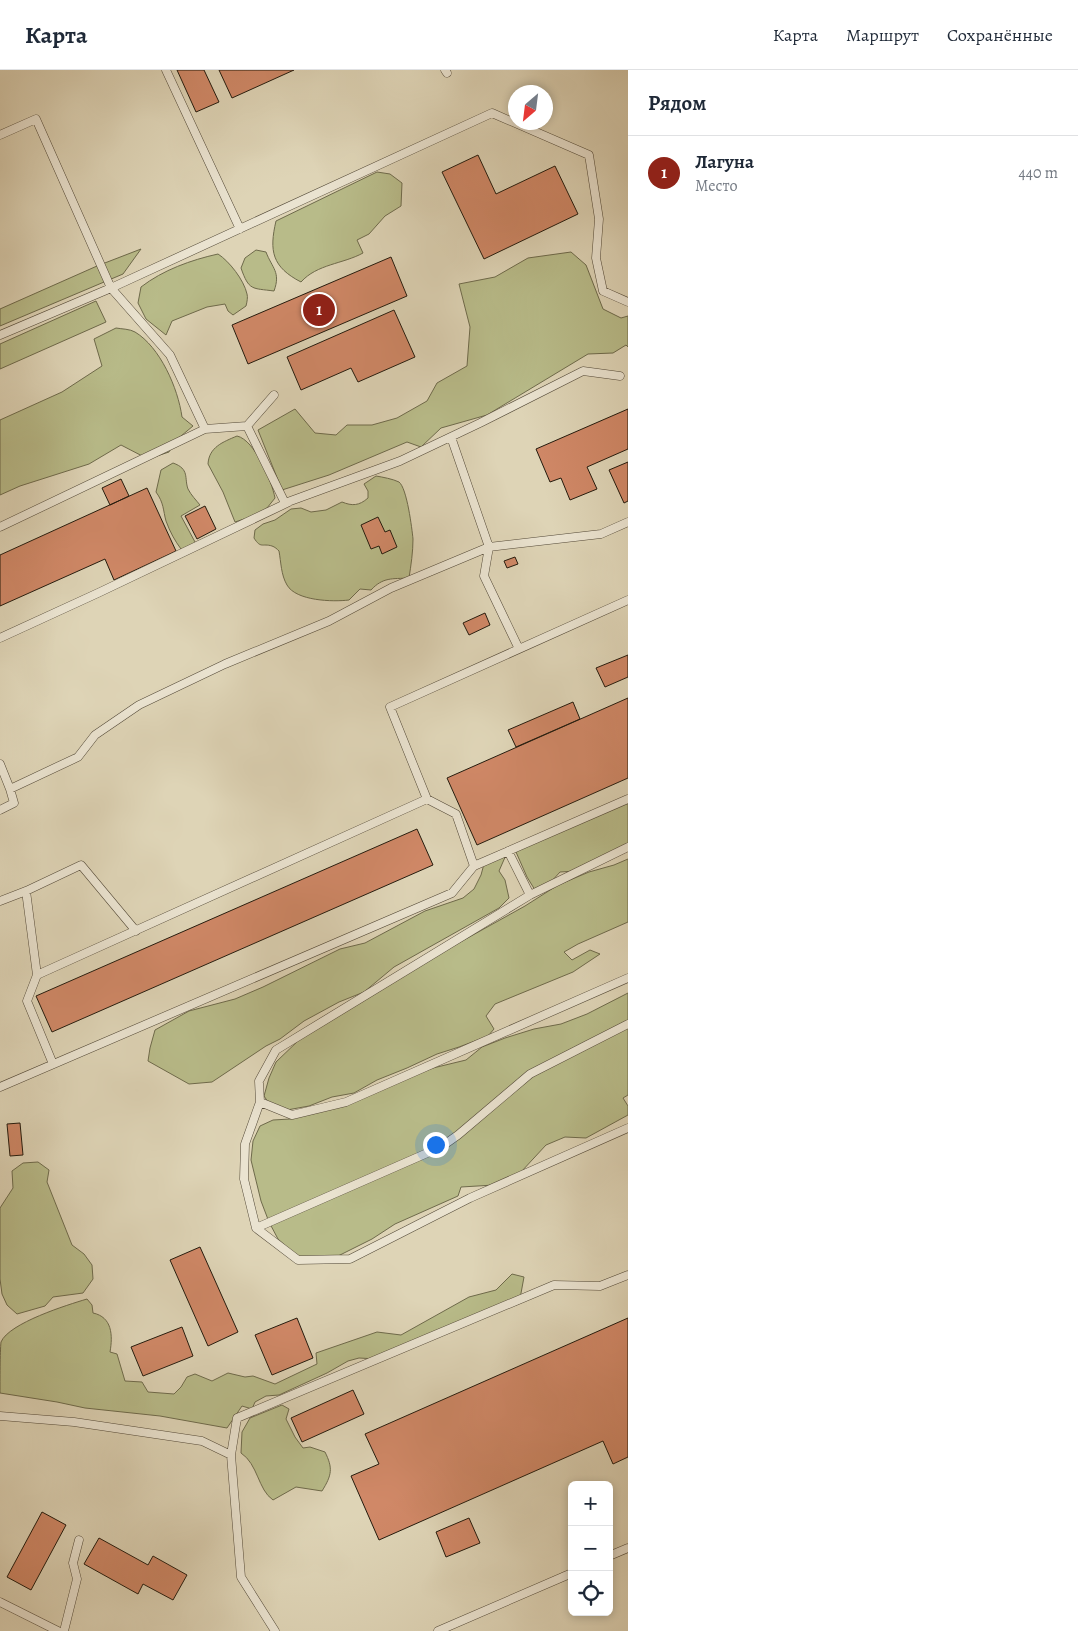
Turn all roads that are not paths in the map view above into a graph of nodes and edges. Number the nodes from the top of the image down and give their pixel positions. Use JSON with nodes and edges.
{"nodes":[{"id":1,"x":166,"y":70,"type":"edge"},
{"id":2,"x":0,"y":135,"type":"edge"},
{"id":3,"x":240,"y":229,"type":"junction"},
{"id":4,"x":110,"y":288,"type":"junction"},
{"id":5,"x":628,"y":302,"type":"edge"},
{"id":6,"x":0,"y":335,"type":"edge"},
{"id":7,"x":620,"y":376,"type":"dead end"},
{"id":8,"x":274,"y":395,"type":"dead end"},
{"id":9,"x":247,"y":426,"type":"junction"},
{"id":10,"x":205,"y":429,"type":"junction"},
{"id":11,"x":451,"y":437,"type":"junction"},
{"id":12,"x":289,"y":502,"type":"junction"},
{"id":13,"x":628,"y":522,"type":"edge"},
{"id":14,"x":0,"y":527,"type":"edge"},
{"id":15,"x":489,"y":547,"type":"junction"},
{"id":16,"x":628,"y":600,"type":"edge"},
{"id":17,"x":0,"y":638,"type":"edge"},
{"id":18,"x":519,"y":649,"type":"junction"},
{"id":19,"x":0,"y":764,"type":"edge"},
{"id":20,"x":10,"y":789,"type":"junction"},
{"id":21,"x":427,"y":799,"type":"junction"},
{"id":22,"x":628,"y":800,"type":"edge"},
{"id":23,"x":0,"y":810,"type":"edge"},
{"id":24,"x":628,"y":847,"type":"edge"},
{"id":25,"x":508,"y":851,"type":"junction"},
{"id":26,"x":474,"y":866,"type":"junction"},
{"id":27,"x":26,"y":891,"type":"junction"},
{"id":28,"x":530,"y":895,"type":"junction"},
{"id":29,"x":0,"y":901,"type":"edge"},
{"id":30,"x":136,"y":931,"type":"junction"},
{"id":31,"x":37,"y":975,"type":"junction"},
{"id":32,"x":628,"y":978,"type":"edge"},
{"id":33,"x":628,"y":1024,"type":"edge"},
{"id":34,"x":52,"y":1064,"type":"junction"},
{"id":35,"x":0,"y":1087,"type":"edge"},
{"id":36,"x":260,"y":1102,"type":"junction"},
{"id":37,"x":628,"y":1128,"type":"edge"},
{"id":38,"x":256,"y":1228,"type":"junction"},
{"id":39,"x":628,"y":1275,"type":"edge"},
{"id":40,"x":0,"y":1416,"type":"edge"},
{"id":41,"x":231,"y":1455,"type":"junction"},
{"id":42,"x":78,"y":1540,"type":"dead end"},
{"id":43,"x":628,"y":1548,"type":"edge"},
{"id":44,"x":613,"y":1554,"type":"edge"},
{"id":45,"x":568,"y":1574,"type":"edge"},
{"id":46,"x":0,"y":1602,"type":"edge"},
{"id":47,"x":58,"y":1631,"type":"edge"},
{"id":48,"x":64,"y":1631,"type":"edge"},
{"id":49,"x":275,"y":1631,"type":"edge"},
{"id":50,"x":438,"y":1631,"type":"edge"}],
"edges":[{"from":1,"to":3,"type":"lane"},
{"from":2,"to":4,"type":"lane"},
{"from":3,"to":4,"type":"lane"},
{"from":3,"to":5,"type":"lane"},
{"from":4,"to":6,"type":"lane"},
{"from":4,"to":10,"type":"lane"},
{"from":7,"to":11,"type":"lane"},
{"from":8,"to":9,"type":"lane"},
{"from":9,"to":10,"type":"lane"},
{"from":9,"to":12,"type":"lane"},
{"from":10,"to":14,"type":"lane"},
{"from":11,"to":12,"type":"lane"},
{"from":11,"to":15,"type":"lane"},
{"from":12,"to":17,"type":"lane"},
{"from":13,"to":15,"type":"lane"},
{"from":15,"to":18,"type":"lane"},
{"from":15,"to":20,"type":"lane"},
{"from":16,"to":18,"type":"lane"},
{"from":18,"to":21,"type":"lane"},
{"from":19,"to":20,"type":"lane"},
{"from":20,"to":23,"type":"lane"},
{"from":21,"to":26,"type":"lane"},
{"from":21,"to":30,"type":"lane"},
{"from":22,"to":25,"type":"lane"},
{"from":24,"to":28,"type":"lane"},
{"from":25,"to":26,"type":"lane"},
{"from":25,"to":28,"type":"lane"},
{"from":26,"to":34,"type":"lane"},
{"from":27,"to":29,"type":"lane"},
{"from":27,"to":30,"type":"lane"},
{"from":27,"to":31,"type":"lane"},
{"from":28,"to":36,"type":"lane"},
{"from":30,"to":31,"type":"lane"},
{"from":31,"to":34,"type":"lane"},
{"from":32,"to":36,"type":"lane"},
{"from":33,"to":38,"type":"lane"},
{"from":34,"to":35,"type":"lane"},
{"from":36,"to":38,"type":"lane"},
{"from":37,"to":38,"type":"lane"},
{"from":39,"to":41,"type":"lane"},
{"from":40,"to":41,"type":"lane"},
{"from":41,"to":49,"type":"lane"},
{"from":42,"to":48,"type":"lane"},
{"from":43,"to":44,"type":"lane"},
{"from":45,"to":50,"type":"lane"},
{"from":46,"to":47,"type":"lane"}]}
